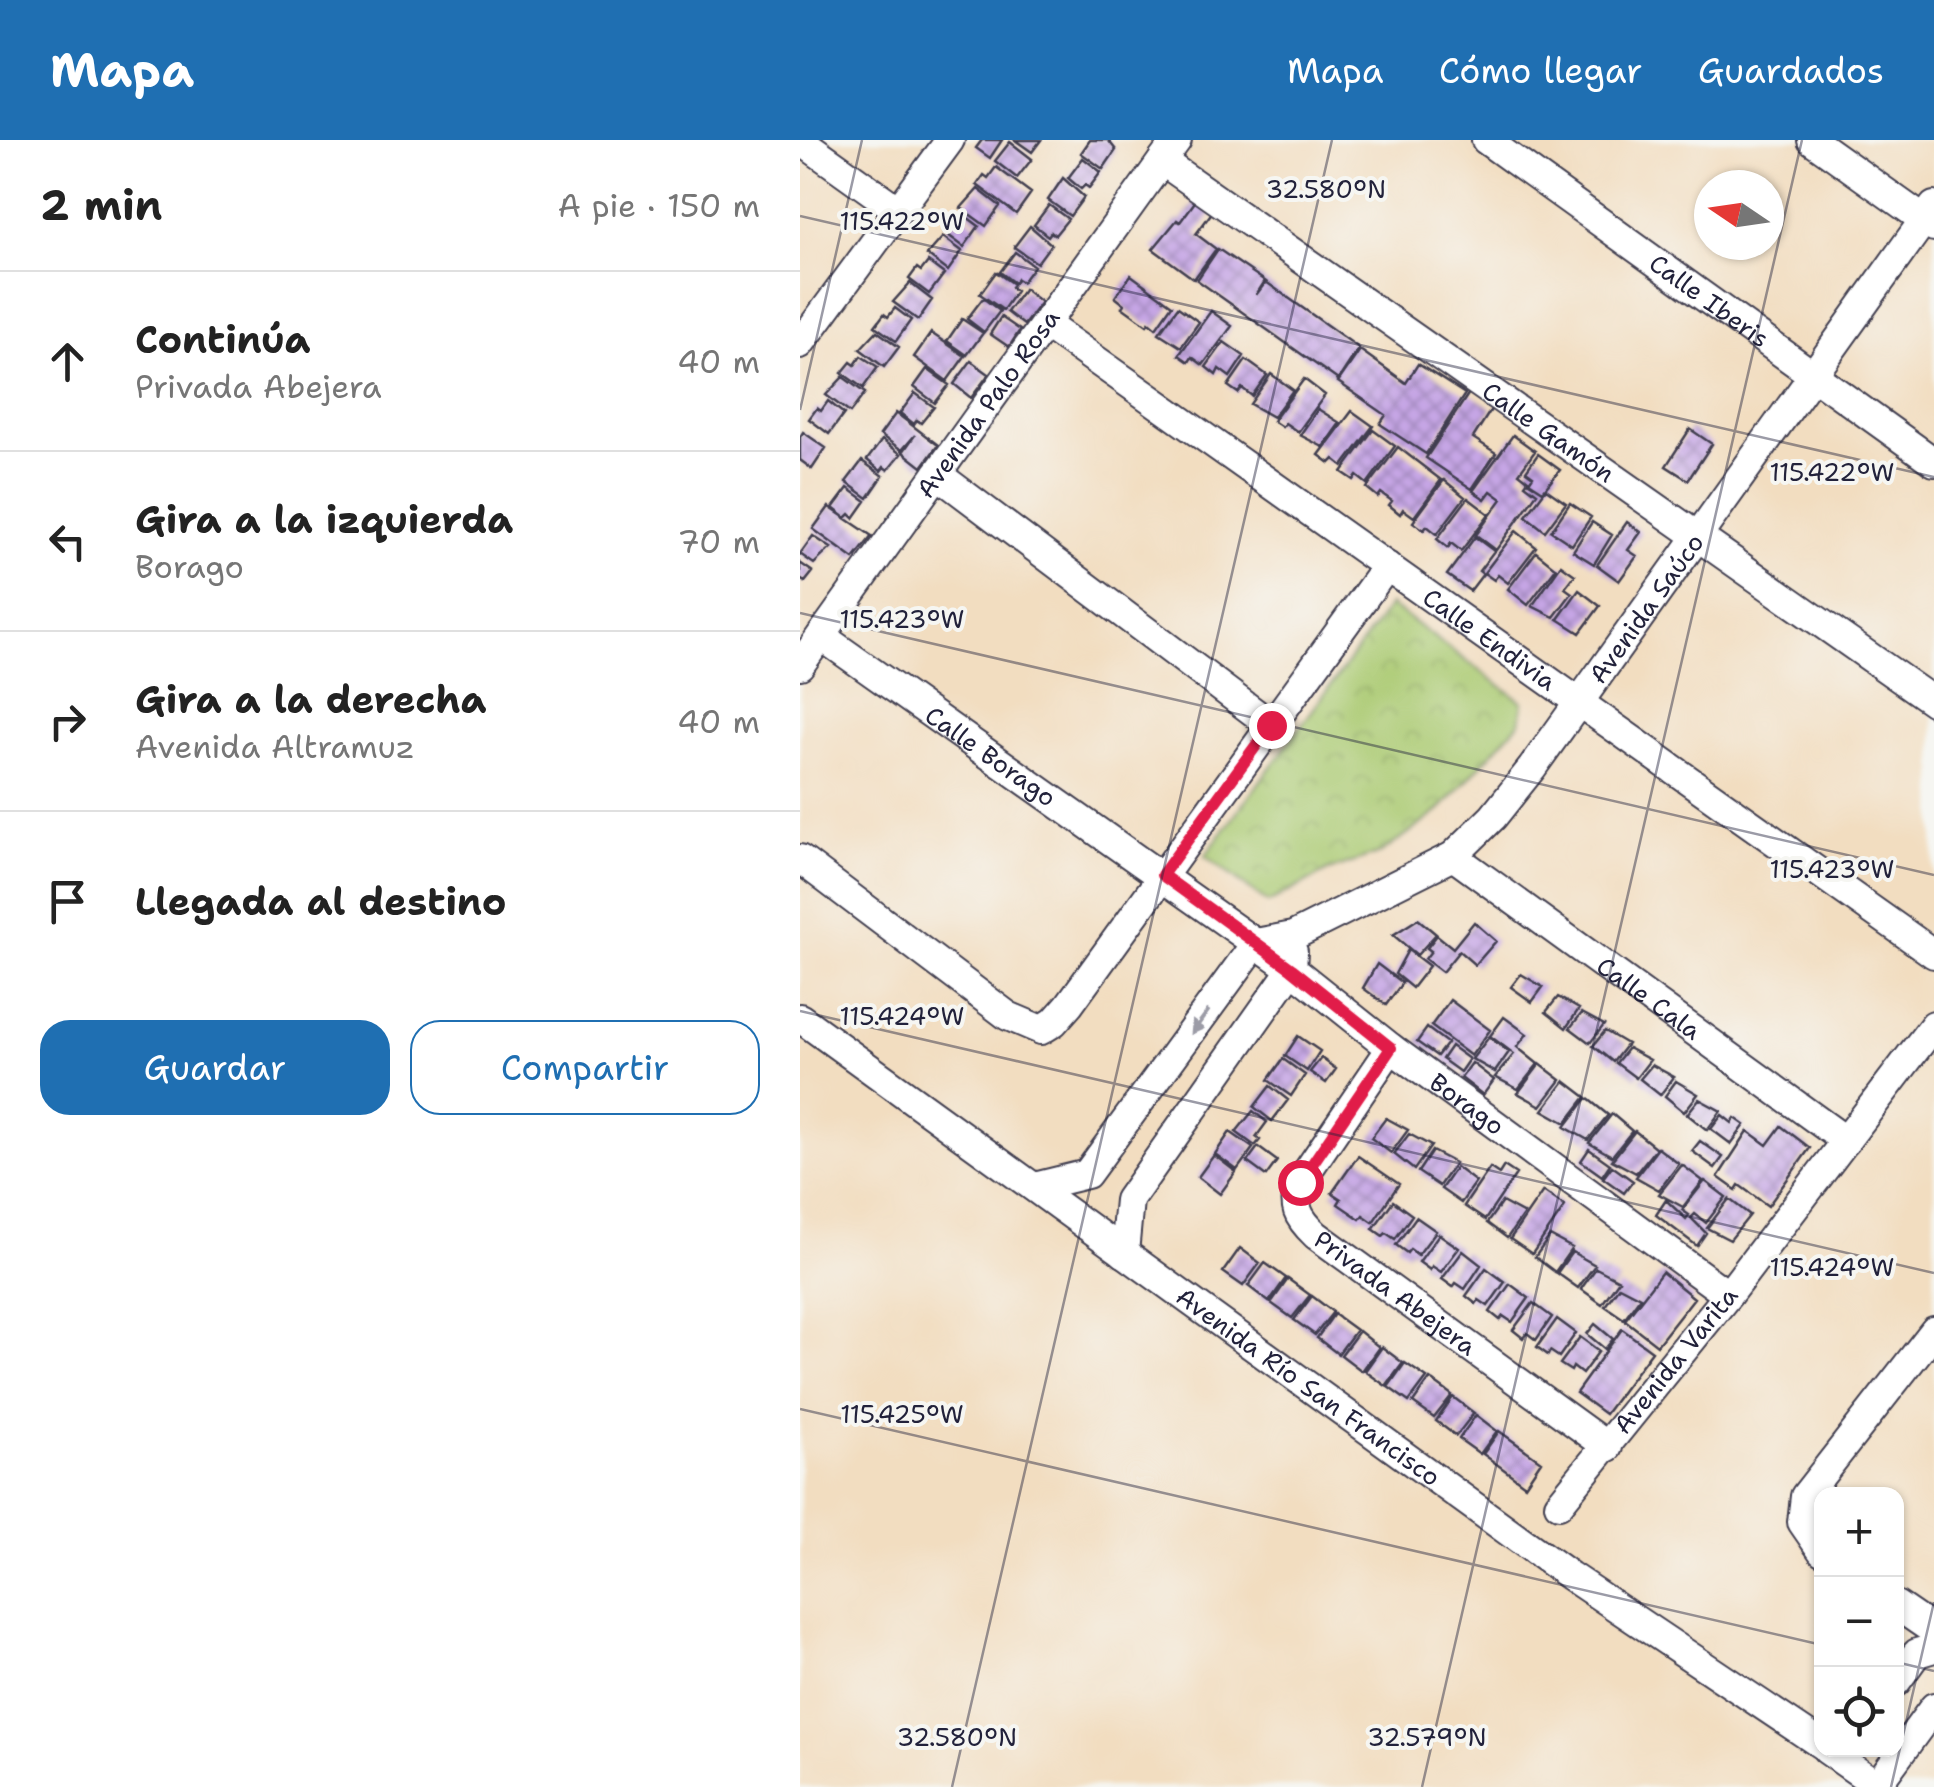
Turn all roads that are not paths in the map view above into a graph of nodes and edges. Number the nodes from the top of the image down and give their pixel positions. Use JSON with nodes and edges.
{"nodes":[{"id":1,"x":800,"y":140,"type":"edge"},
{"id":2,"x":950,"y":140,"type":"edge"},
{"id":3,"x":1486,"y":140,"type":"edge"},
{"id":4,"x":1812,"y":140,"type":"edge"},
{"id":5,"x":1170,"y":150,"type":"edge"},
{"id":6,"x":898,"y":210,"type":"junction"},
{"id":7,"x":1931,"y":217,"type":"edge"},
{"id":8,"x":1045,"y":324,"type":"junction"},
{"id":9,"x":800,"y":344,"type":"edge"},
{"id":10,"x":1812,"y":374,"type":"junction"},
{"id":11,"x":1934,"y":462,"type":"edge"},
{"id":12,"x":938,"y":474,"type":"junction"},
{"id":13,"x":1698,"y":534,"type":"junction"},
{"id":14,"x":1387,"y":566,"type":"junction"},
{"id":15,"x":821,"y":636,"type":"junction"},
{"id":16,"x":800,"y":666,"type":"edge"},
{"id":17,"x":1579,"y":701,"type":"junction"},
{"id":18,"x":1934,"y":702,"type":"edge"},
{"id":19,"x":1271,"y":725,"type":"junction"},
{"id":20,"x":1453,"y":856,"type":"junction"},
{"id":21,"x":800,"y":859,"type":"edge"},
{"id":22,"x":1162,"y":875,"type":"junction"},
{"id":23,"x":1294,"y":936,"type":"junction"},
{"id":24,"x":1256,"y":942,"type":"junction"},
{"id":25,"x":1934,"y":954,"type":"edge"},
{"id":26,"x":1292,"y":969,"type":"junction"},
{"id":27,"x":800,"y":1018,"type":"edge"},
{"id":28,"x":1934,"y":1025,"type":"edge"},
{"id":29,"x":1391,"y":1048,"type":"junction"},
{"id":30,"x":1145,"y":1097,"type":"junction"},
{"id":31,"x":1182,"y":1124,"type":"junction"},
{"id":32,"x":1846,"y":1141,"type":"junction"},
{"id":33,"x":1105,"y":1150,"type":"junction"},
{"id":34,"x":1143,"y":1179,"type":"junction"},
{"id":35,"x":1034,"y":1187,"type":"junction"},
{"id":36,"x":1124,"y":1253,"type":"junction"},
{"id":37,"x":1728,"y":1295,"type":"junction"},
{"id":38,"x":1934,"y":1330,"type":"edge"},
{"id":39,"x":1608,"y":1447,"type":"junction"},
{"id":40,"x":1559,"y":1504,"type":"dead end"},
{"id":41,"x":1814,"y":1540,"type":"edge"},
{"id":42,"x":1904,"y":1610,"type":"edge"},
{"id":43,"x":1934,"y":1631,"type":"edge"},
{"id":44,"x":1934,"y":1648,"type":"edge"},
{"id":45,"x":1904,"y":1671,"type":"edge"},
{"id":46,"x":1934,"y":1706,"type":"edge"},
{"id":47,"x":1814,"y":1738,"type":"edge"},
{"id":48,"x":1842,"y":1757,"type":"edge"},
{"id":49,"x":1879,"y":1786,"type":"edge"}],
"edges":[{"from":1,"to":6,"type":"street"},
{"from":2,"to":6,"type":"street"},
{"from":3,"to":10,"type":"street","name":"Calle Iberis"},
{"from":4,"to":7,"type":"street"},
{"from":5,"to":8,"type":"street","name":"Avenida Palo Rosa"},
{"from":5,"to":13,"type":"street","name":"Calle Gamón"},
{"from":6,"to":9,"type":"street"},
{"from":7,"to":10,"type":"street","name":"Avenida Saúco"},
{"from":8,"to":12,"type":"street","name":"Avenida Palo Rosa"},
{"from":8,"to":14,"type":"street","name":"Calle Endivia"},
{"from":10,"to":11,"type":"street","name":"Calle Iberis"},
{"from":10,"to":13,"type":"street","name":"Avenida Saúco"},
{"from":12,"to":15,"type":"street","name":"Avenida Palo Rosa"},
{"from":12,"to":19,"type":"street"},
{"from":13,"to":17,"type":"street","name":"Avenida Saúco"},
{"from":13,"to":18,"type":"street","name":"Calle Gamón"},
{"from":14,"to":17,"type":"street","name":"Calle Endivia"},
{"from":14,"to":19,"type":"street"},
{"from":15,"to":16,"type":"street","name":"Avenida Palo Rosa"},
{"from":15,"to":22,"type":"street","name":"Calle Borago"},
{"from":17,"to":20,"type":"street","name":"Avenida Saúco"},
{"from":17,"to":25,"type":"street","name":"Calle Endivia"},
{"from":19,"to":22,"type":"street"},
{"from":20,"to":23,"type":"street","name":"Avenida Saúco"},
{"from":20,"to":32,"type":"street","name":"Calle Cala"},
{"from":21,"to":22,"type":"street"},
{"from":22,"to":24,"type":"street","name":"Borago"},
{"from":23,"to":24,"type":"street","name":"Avenida Saúco"},
{"from":23,"to":26,"type":"street"},
{"from":24,"to":26,"type":"street","name":"Borago"},
{"from":24,"to":30,"type":"street","one_way":true},
{"from":26,"to":29,"type":"street","name":"Borago"},
{"from":26,"to":31,"type":"street"},
{"from":27,"to":35,"type":"street","name":"Avenida Río San Francisco"},
{"from":28,"to":32,"type":"street","name":"Avenida Varita"},
{"from":29,"to":37,"type":"street","name":"Borago"},
{"from":29,"to":39,"type":"street","name":"Privada Abejera"},
{"from":30,"to":31,"type":"street"},
{"from":30,"to":33,"type":"street"},
{"from":31,"to":34,"type":"street"},
{"from":32,"to":37,"type":"street","name":"Avenida Varita"},
{"from":33,"to":34,"type":"street"},
{"from":33,"to":35,"type":"street"},
{"from":34,"to":36,"type":"street"},
{"from":35,"to":36,"type":"street","name":"Avenida Río San Francisco"},
{"from":36,"to":47,"type":"street","name":"Avenida Río San Francisco"},
{"from":37,"to":39,"type":"street","name":"Avenida Varita"},
{"from":38,"to":41,"type":"street"},
{"from":39,"to":40,"type":"street","name":"Avenida Varita"},
{"from":42,"to":43,"type":"street"},
{"from":44,"to":45,"type":"street"},
{"from":46,"to":49,"type":"street"},
{"from":48,"to":49,"type":"street","name":"Avenida Río San Francisco"}]}
